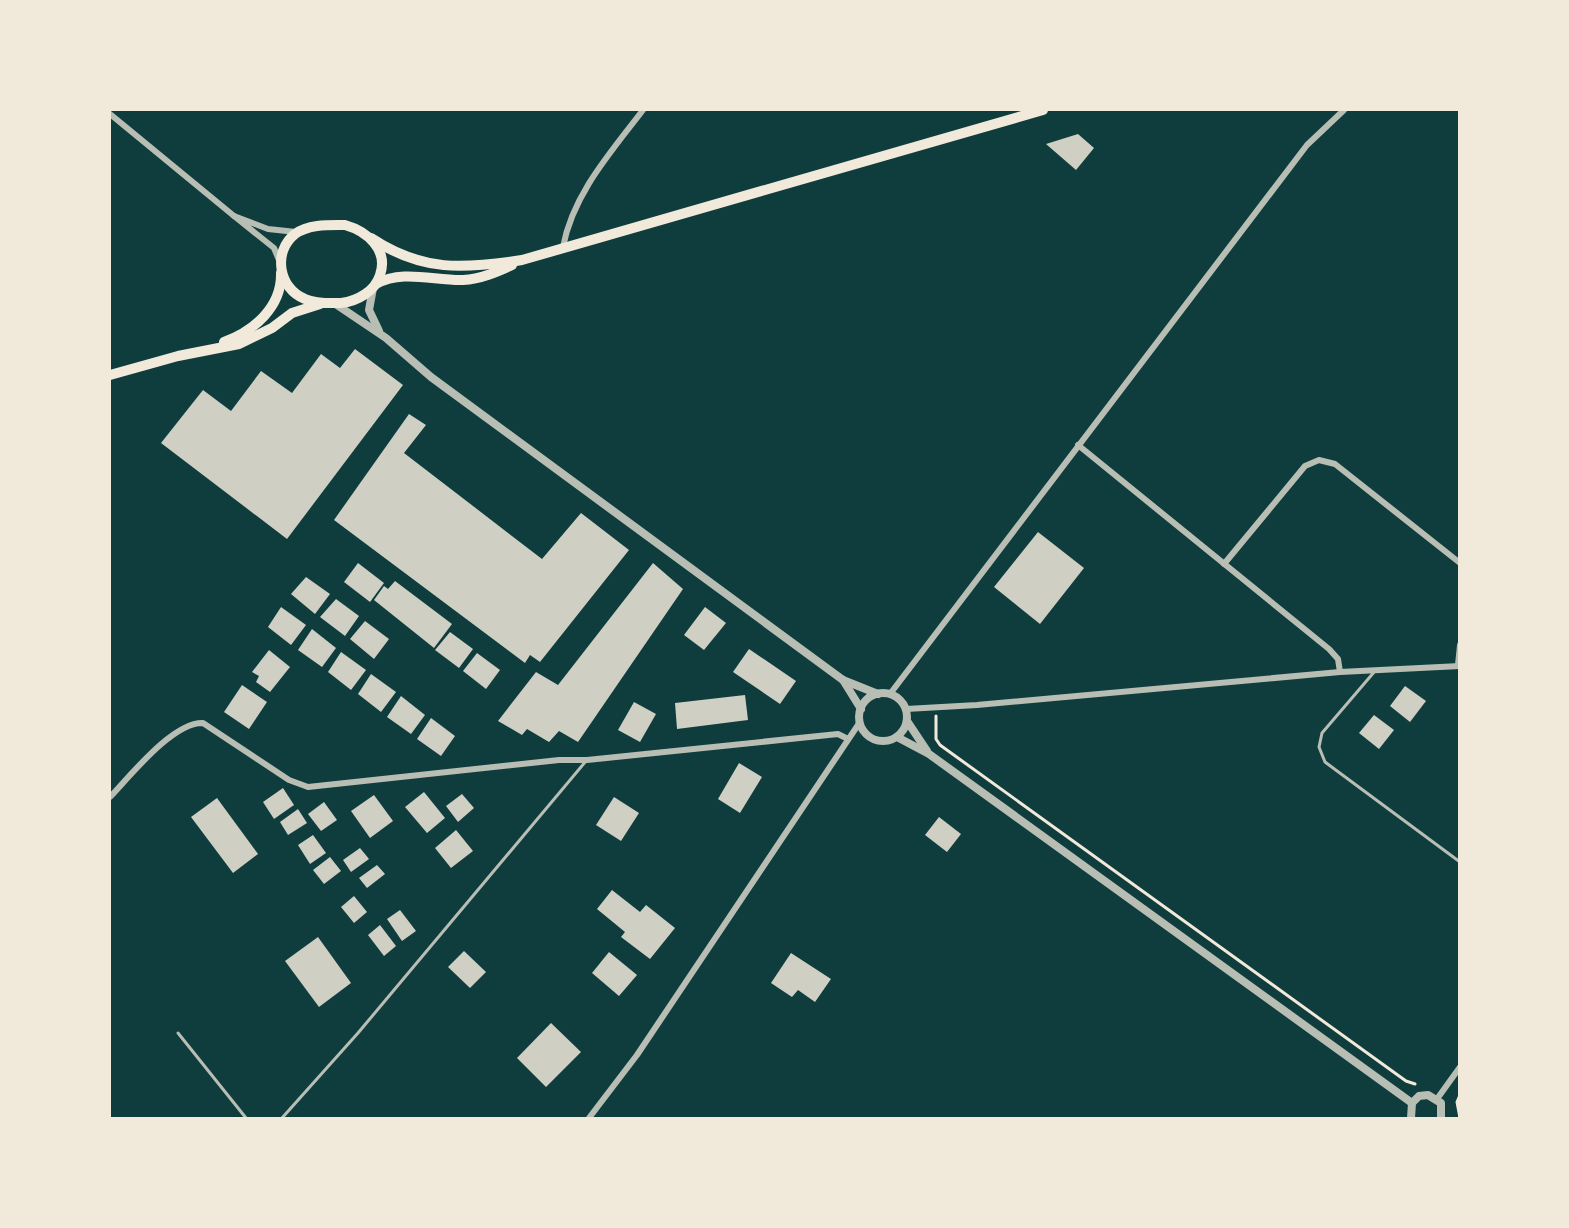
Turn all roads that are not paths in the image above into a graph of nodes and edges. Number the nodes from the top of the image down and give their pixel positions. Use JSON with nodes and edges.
{"nodes":[{"id":1,"x":643,"y":110,"type":"edge"},
{"id":2,"x":1043,"y":110,"type":"edge"},
{"id":3,"x":1344,"y":110,"type":"edge"},
{"id":4,"x":110,"y":114,"type":"edge"},
{"id":5,"x":234,"y":216,"type":"junction"},
{"id":6,"x":302,"y":231,"type":"junction"},
{"id":7,"x":371,"y":238,"type":"junction"},
{"id":8,"x":563,"y":247,"type":"junction"},
{"id":9,"x":522,"y":260,"type":"junction"},
{"id":10,"x":281,"y":268,"type":"junction"},
{"id":11,"x":374,"y":286,"type":"junction"},
{"id":12,"x":333,"y":303,"type":"junction"},
{"id":13,"x":386,"y":338,"type":"junction"},
{"id":14,"x":204,"y":350,"type":"junction"},
{"id":15,"x":110,"y":375,"type":"edge"},
{"id":16,"x":1078,"y":446,"type":"junction"},
{"id":17,"x":1460,"y":563,"type":"edge"},
{"id":18,"x":1224,"y":564,"type":"junction"},
{"id":19,"x":1460,"y":645,"type":"edge"},
{"id":20,"x":1459,"y":666,"type":"edge"},
{"id":21,"x":1377,"y":669,"type":"junction"},
{"id":22,"x":1340,"y":672,"type":"junction"},
{"id":23,"x":843,"y":680,"type":"junction"},
{"id":24,"x":878,"y":694,"type":"junction"},
{"id":25,"x":890,"y":694,"type":"junction"},
{"id":26,"x":861,"y":709,"type":"junction"},
{"id":27,"x":906,"y":710,"type":"junction"},
{"id":28,"x":907,"y":721,"type":"junction"},
{"id":29,"x":860,"y":722,"type":"junction"},
{"id":30,"x":897,"y":737,"type":"junction"},
{"id":31,"x":848,"y":739,"type":"junction"},
{"id":32,"x":929,"y":754,"type":"junction"},
{"id":33,"x":587,"y":760,"type":"junction"},
{"id":34,"x":110,"y":797,"type":"edge"},
{"id":35,"x":1460,"y":862,"type":"edge"},
{"id":36,"x":178,"y":1033,"type":"dead end"},
{"id":37,"x":1460,"y":1067,"type":"edge"},
{"id":38,"x":1437,"y":1099,"type":"junction"},
{"id":39,"x":1412,"y":1103,"type":"junction"},
{"id":40,"x":246,"y":1119,"type":"edge"},
{"id":41,"x":282,"y":1119,"type":"edge"},
{"id":42,"x":589,"y":1119,"type":"edge"},
{"id":43,"x":1411,"y":1119,"type":"edge"},
{"id":44,"x":1441,"y":1119,"type":"edge"}],
"edges":[{"from":1,"to":8,"type":"street"},
{"from":2,"to":8,"type":"main road"},
{"from":3,"to":16,"type":"street"},
{"from":4,"to":5,"type":"street"},
{"from":5,"to":6,"type":"street"},
{"from":5,"to":10,"type":"street"},
{"from":6,"to":7,"type":"main road"},
{"from":6,"to":10,"type":"main road"},
{"from":7,"to":9,"type":"main road"},
{"from":7,"to":11,"type":"main road"},
{"from":8,"to":9,"type":"main road"},
{"from":9,"to":11,"type":"main road"},
{"from":10,"to":12,"type":"main road"},
{"from":10,"to":14,"type":"main road"},
{"from":11,"to":12,"type":"main road"},
{"from":11,"to":13,"type":"street"},
{"from":12,"to":13,"type":"street"},
{"from":12,"to":14,"type":"main road"},
{"from":13,"to":23,"type":"street"},
{"from":14,"to":15,"type":"main road"},
{"from":16,"to":18,"type":"street"},
{"from":16,"to":25,"type":"street"},
{"from":17,"to":18,"type":"street"},
{"from":18,"to":22,"type":"street"},
{"from":19,"to":20,"type":"street"},
{"from":20,"to":21,"type":"street"},
{"from":21,"to":22,"type":"street"},
{"from":21,"to":35,"type":"lane"},
{"from":22,"to":27,"type":"street"},
{"from":23,"to":24,"type":"street"},
{"from":23,"to":26,"type":"street"},
{"from":24,"to":25,"type":"street"},
{"from":24,"to":26,"type":"street"},
{"from":25,"to":27,"type":"street"},
{"from":26,"to":29,"type":"street"},
{"from":27,"to":28,"type":"street"},
{"from":28,"to":30,"type":"street"},
{"from":28,"to":32,"type":"street"},
{"from":29,"to":30,"type":"street"},
{"from":29,"to":31,"type":"street"},
{"from":30,"to":32,"type":"street"},
{"from":31,"to":33,"type":"street"},
{"from":31,"to":42,"type":"street"},
{"from":32,"to":39,"type":"street"},
{"from":33,"to":34,"type":"street"},
{"from":33,"to":41,"type":"lane"},
{"from":36,"to":40,"type":"lane"},
{"from":37,"to":38,"type":"street"},
{"from":38,"to":39,"type":"street"},
{"from":38,"to":44,"type":"street"},
{"from":39,"to":43,"type":"street"}]}
